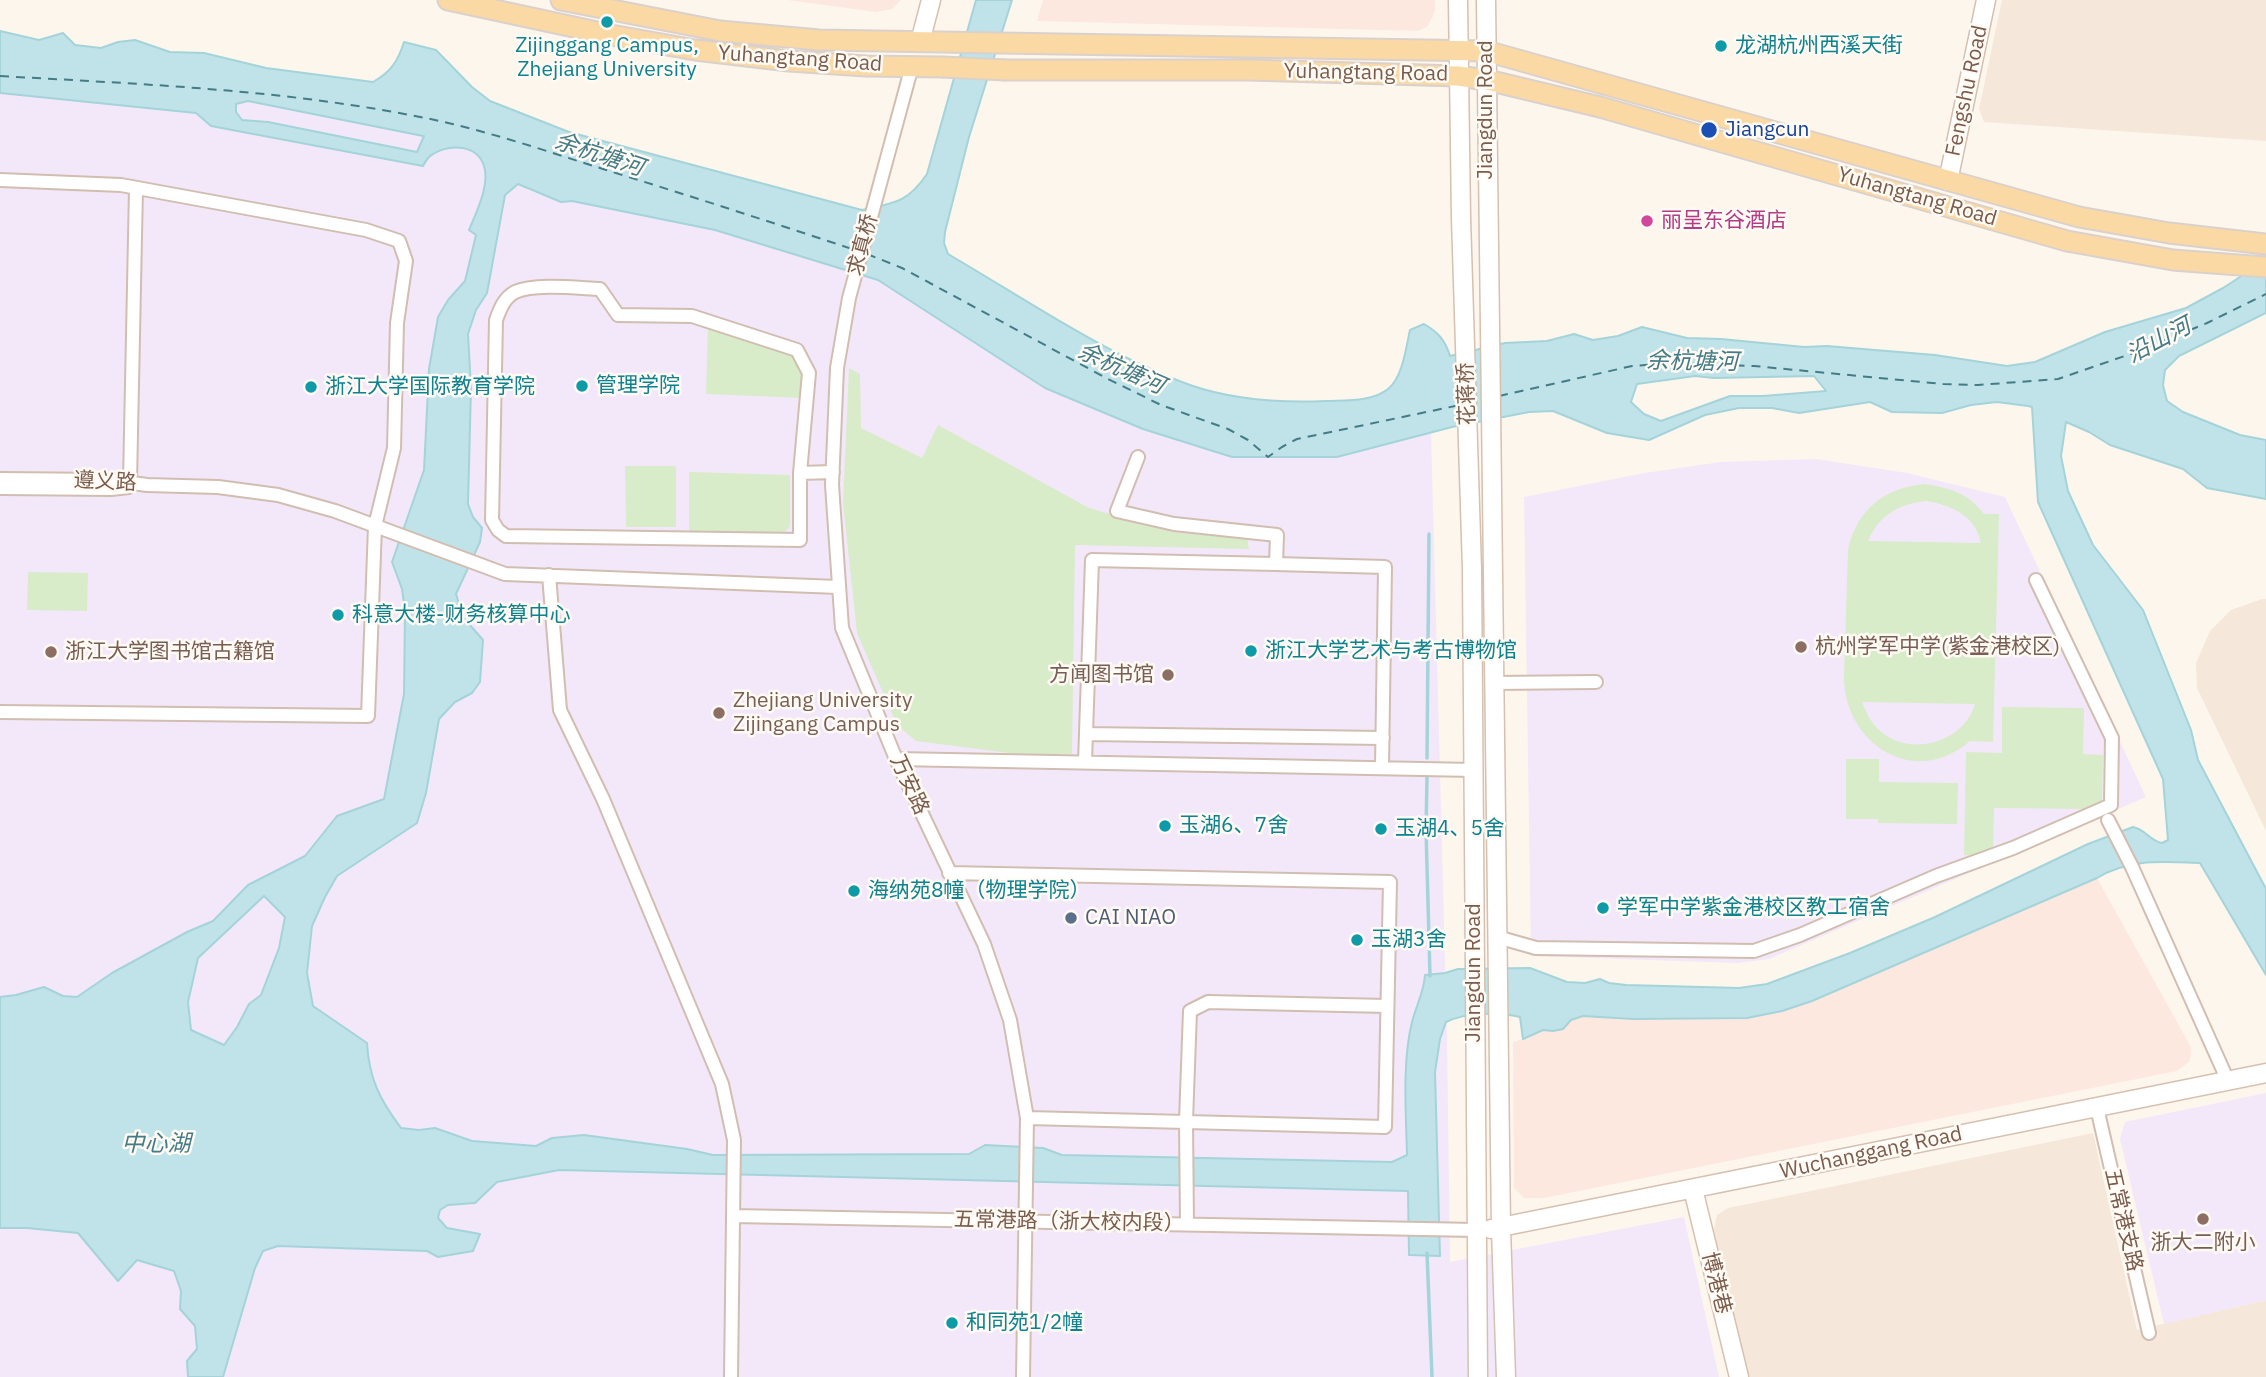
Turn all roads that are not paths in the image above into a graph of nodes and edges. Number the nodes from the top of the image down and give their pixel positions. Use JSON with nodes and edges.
{"nodes":[{"id":1,"x":448,"y":0,"type":"edge"},
{"id":2,"x":561,"y":0,"type":"edge"},
{"id":3,"x":931,"y":0,"type":"edge"},
{"id":4,"x":1458,"y":0,"type":"edge"},
{"id":5,"x":1486,"y":0,"type":"edge"},
{"id":6,"x":1986,"y":0,"type":"edge"},
{"id":7,"x":920,"y":42,"type":"junction"},
{"id":8,"x":1458,"y":49,"type":"junction"},
{"id":9,"x":1486,"y":51,"type":"junction"},
{"id":10,"x":912,"y":66,"type":"junction"},
{"id":11,"x":1458,"y":76,"type":"junction"},
{"id":12,"x":1487,"y":80,"type":"junction"},
{"id":13,"x":0,"y":180,"type":"edge"},
{"id":14,"x":1948,"y":181,"type":"junction"},
{"id":15,"x":136,"y":188,"type":"junction"},
{"id":16,"x":1461,"y":218,"type":"joint"},
{"id":17,"x":1487,"y":221,"type":"joint"},
{"id":18,"x":2262,"y":244,"type":"edge"},
{"id":19,"x":2266,"y":267,"type":"edge"},
{"id":20,"x":849,"y":298,"type":"joint"},
{"id":21,"x":1138,"y":457,"type":"dead end"},
{"id":22,"x":833,"y":472,"type":"junction"},
{"id":23,"x":800,"y":473,"type":"junction"},
{"id":24,"x":0,"y":479,"type":"edge"},
{"id":25,"x":130,"y":482,"type":"junction"},
{"id":26,"x":147,"y":485,"type":"junction"},
{"id":27,"x":0,"y":488,"type":"edge"},
{"id":28,"x":375,"y":526,"type":"junction"},
{"id":29,"x":1276,"y":564,"type":"junction"},
{"id":30,"x":1472,"y":570,"type":"joint"},
{"id":31,"x":1492,"y":572,"type":"joint"},
{"id":32,"x":549,"y":575,"type":"junction"},
{"id":33,"x":2036,"y":580,"type":"dead end"},
{"id":34,"x":838,"y":586,"type":"junction"},
{"id":35,"x":1595,"y":682,"type":"dead end"},
{"id":36,"x":1493,"y":683,"type":"junction"},
{"id":37,"x":0,"y":712,"type":"edge"},
{"id":38,"x":1086,"y":734,"type":"junction"},
{"id":39,"x":1383,"y":738,"type":"junction"},
{"id":40,"x":896,"y":759,"type":"junction"},
{"id":41,"x":1085,"y":762,"type":"junction"},
{"id":42,"x":1382,"y":767,"type":"junction"},
{"id":43,"x":1474,"y":770,"type":"junction"},
{"id":44,"x":2111,"y":825,"type":"dead end"},
{"id":45,"x":949,"y":873,"type":"junction"},
{"id":46,"x":1497,"y":944,"type":"junction"},
{"id":47,"x":1387,"y":1006,"type":"junction"},
{"id":48,"x":2266,"y":1073,"type":"edge"},
{"id":49,"x":2228,"y":1081,"type":"junction"},
{"id":50,"x":2097,"y":1108,"type":"junction"},
{"id":51,"x":1027,"y":1118,"type":"junction"},
{"id":52,"x":1186,"y":1121,"type":"junction"},
{"id":53,"x":1693,"y":1189,"type":"junction"},
{"id":54,"x":733,"y":1216,"type":"junction"},
{"id":55,"x":1027,"y":1220,"type":"junction"},
{"id":56,"x":1186,"y":1224,"type":"junction"},
{"id":57,"x":1501,"y":1229,"type":"junction"},
{"id":58,"x":1476,"y":1230,"type":"junction"},
{"id":59,"x":2149,"y":1333,"type":"dead end"},
{"id":60,"x":731,"y":1377,"type":"edge"},
{"id":61,"x":1023,"y":1377,"type":"edge"},
{"id":62,"x":1478,"y":1377,"type":"edge"},
{"id":63,"x":1506,"y":1377,"type":"edge"},
{"id":64,"x":1739,"y":1377,"type":"edge"}],
"edges":[{"from":1,"to":10,"type":"main road","name":"Yuhangtang Road"},
{"from":2,"to":7,"type":"main road","name":"Yuhangtang Road"},
{"from":3,"to":7,"type":"main road"},
{"from":4,"to":8,"type":"main road","name":"Jiangdun Road"},
{"from":5,"to":9,"type":"main road","name":"Jiangdun Road"},
{"from":6,"to":14,"type":"main road","name":"Fengshu Road"},
{"from":7,"to":8,"type":"main road","name":"Yuhangtang Road"},
{"from":8,"to":9,"type":"main road","name":"Yuhangtang Road"},
{"from":8,"to":11,"type":"main road","name":"Jiangdun Road"},
{"from":9,"to":12,"type":"main road","name":"Jiangdun Road"},
{"from":9,"to":14,"type":"main road","name":"Yuhangtang Road"},
{"from":10,"to":11,"type":"main road","name":"Yuhangtang Road","bridge":true},
{"from":10,"to":20,"type":"street","name":"求真桥"},
{"from":11,"to":12,"type":"main road","name":"Yuhangtang Road"},
{"from":11,"to":16,"type":"main road","name":"Jiangdun Road"},
{"from":12,"to":17,"type":"main road","name":"Jiangdun Road"},
{"from":12,"to":19,"type":"main road","name":"Yuhangtang Road"},
{"from":13,"to":15,"type":"street"},
{"from":14,"to":18,"type":"main road","name":"Yuhangtang Road"},
{"from":15,"to":25,"type":"street"},
{"from":15,"to":28,"type":"street"},
{"from":16,"to":30,"type":"main road","name":"花蒋桥"},
{"from":17,"to":31,"type":"main road","name":"花蒋桥"},
{"from":20,"to":22,"type":"street","name":"万安路"},
{"from":21,"to":29,"type":"street"},
{"from":22,"to":23,"type":"street"},
{"from":22,"to":34,"type":"street","name":"万安路"},
{"from":23,"to":23,"type":"street"},
{"from":24,"to":25,"type":"street","name":"遵义路"},
{"from":25,"to":26,"type":"street","name":"遵义路"},
{"from":26,"to":27,"type":"street","name":"遵义路"},
{"from":26,"to":28,"type":"street"},
{"from":28,"to":32,"type":"street"},
{"from":28,"to":37,"type":"street"},
{"from":29,"to":38,"type":"street"},
{"from":29,"to":39,"type":"street"},
{"from":30,"to":43,"type":"main road","name":"Jiangdun Road"},
{"from":31,"to":36,"type":"main road","name":"Jiangdun Road"},
{"from":32,"to":34,"type":"street"},
{"from":32,"to":54,"type":"street"},
{"from":33,"to":46,"type":"street"},
{"from":34,"to":40,"type":"street","name":"万安路"},
{"from":35,"to":36,"type":"street"},
{"from":36,"to":46,"type":"main road","name":"Jiangdun Road"},
{"from":38,"to":39,"type":"street"},
{"from":38,"to":41,"type":"street"},
{"from":39,"to":42,"type":"street"},
{"from":40,"to":41,"type":"street"},
{"from":40,"to":45,"type":"street","name":"万安路"},
{"from":41,"to":42,"type":"street"},
{"from":42,"to":43,"type":"street"},
{"from":43,"to":58,"type":"main road","name":"Jiangdun Road"},
{"from":44,"to":49,"type":"street"},
{"from":45,"to":47,"type":"street"},
{"from":45,"to":51,"type":"street","name":"万安路"},
{"from":46,"to":57,"type":"main road","name":"Jiangdun Road"},
{"from":47,"to":52,"type":"street"},
{"from":47,"to":52,"type":"street"},
{"from":48,"to":49,"type":"main road","name":"Wuchanggang Road"},
{"from":49,"to":50,"type":"main road","name":"Wuchanggang Road"},
{"from":50,"to":53,"type":"main road","name":"Wuchanggang Road"},
{"from":50,"to":59,"type":"street","name":"五常港支路"},
{"from":51,"to":52,"type":"street"},
{"from":51,"to":55,"type":"street","name":"万安路"},
{"from":52,"to":56,"type":"street"},
{"from":53,"to":57,"type":"main road","name":"Wuchanggang Road"},
{"from":53,"to":64,"type":"main road","name":"博港巷"},
{"from":54,"to":55,"type":"street","name":"五常港路（浙大校内段）"},
{"from":54,"to":60,"type":"street"},
{"from":55,"to":56,"type":"street","name":"五常港路（浙大校内段）"},
{"from":55,"to":61,"type":"street","name":"万安路"},
{"from":56,"to":58,"type":"street","name":"五常港路（浙大校内段）"},
{"from":57,"to":58,"type":"main road","name":"Wuchanggang Road"},
{"from":57,"to":63,"type":"main road","name":"Jiangdun Road"},
{"from":58,"to":62,"type":"main road","name":"Jiangdun Road"}]}
